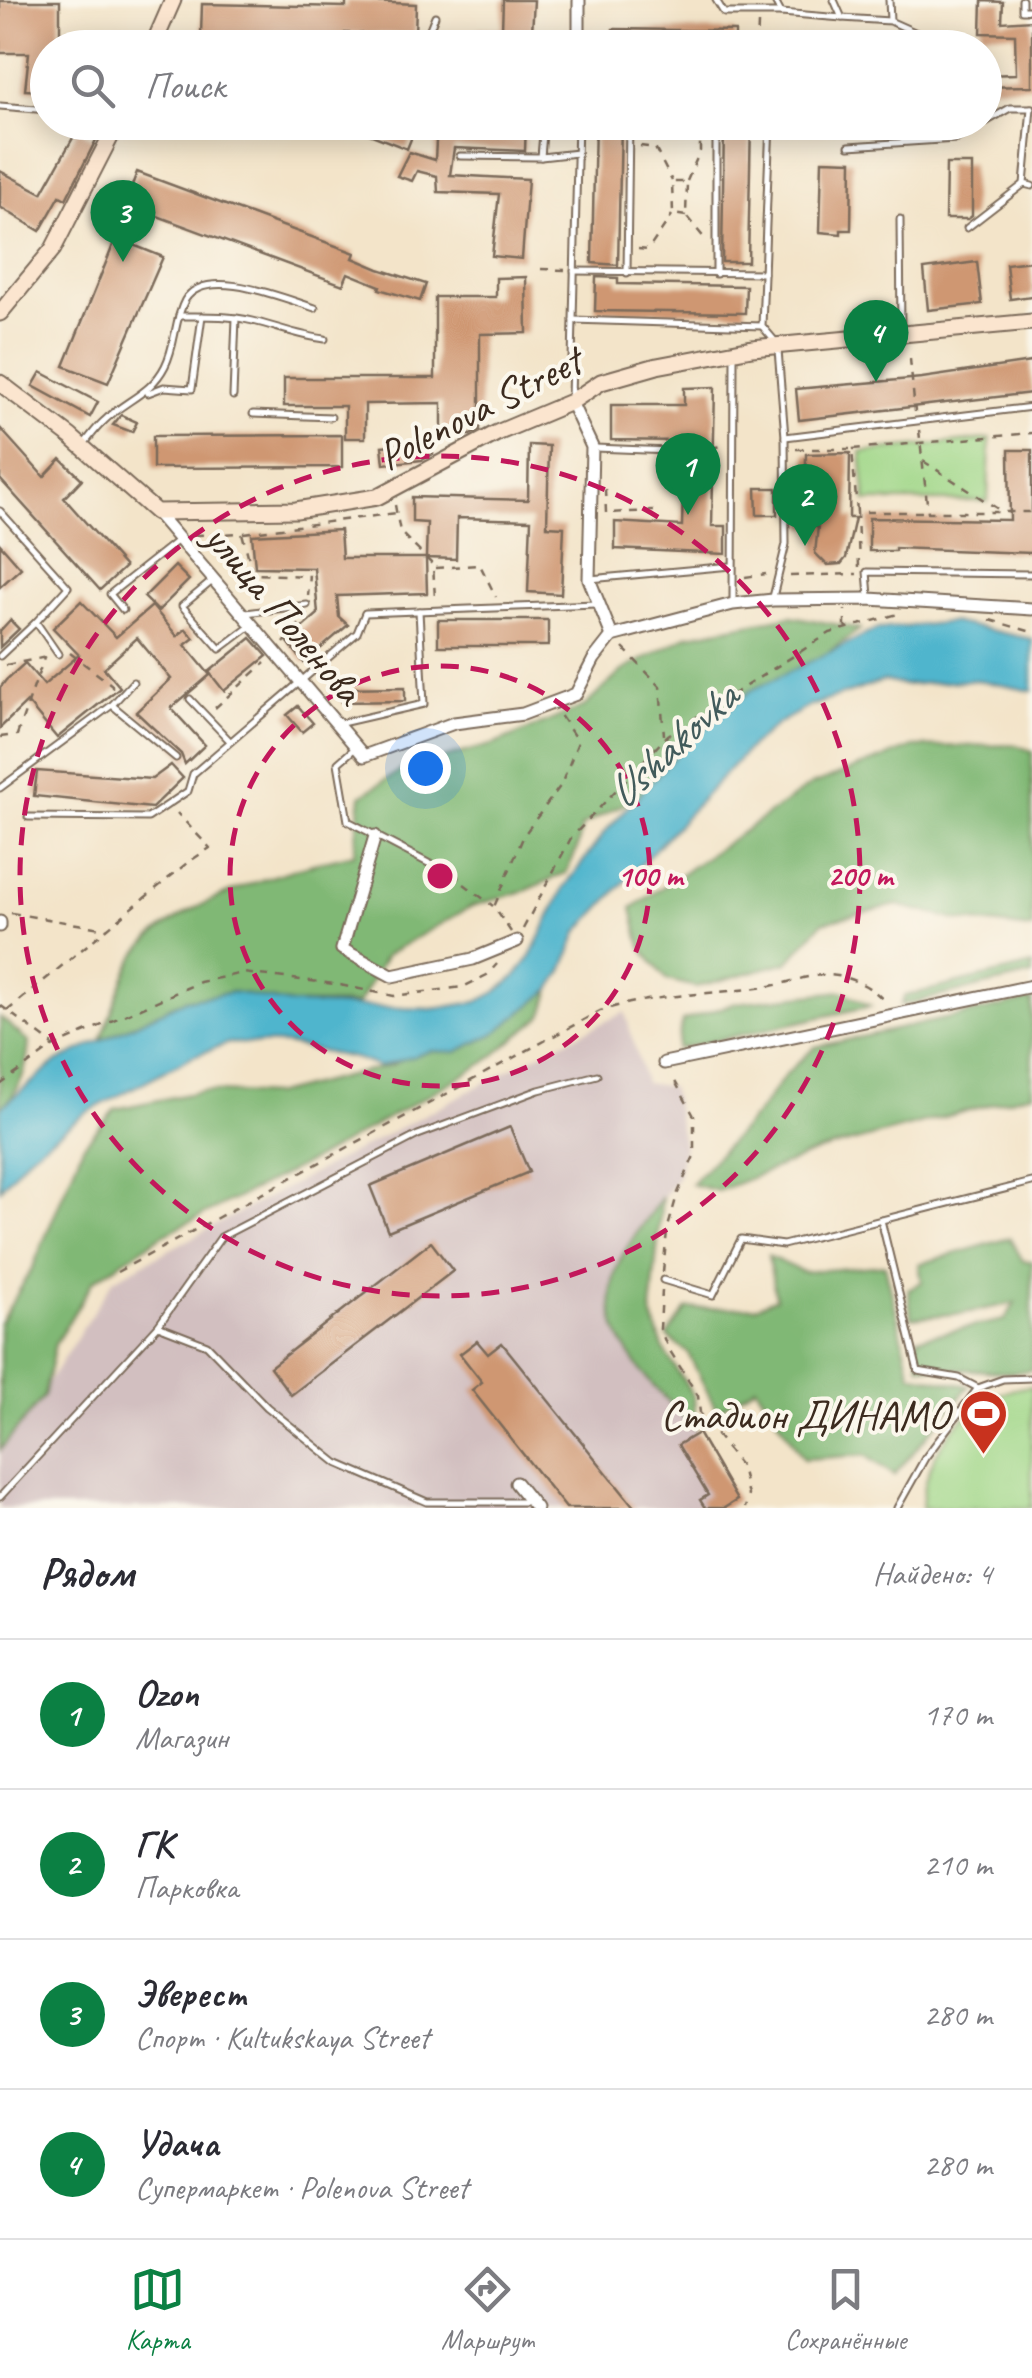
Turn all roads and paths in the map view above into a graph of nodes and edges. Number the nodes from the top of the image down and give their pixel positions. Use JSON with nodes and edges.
{"nodes":[{"id":1,"x":173,"y":0,"type":"edge"},
{"id":2,"x":579,"y":0,"type":"edge"},
{"id":3,"x":716,"y":0,"type":"edge"},
{"id":4,"x":774,"y":0,"type":"edge"},
{"id":5,"x":834,"y":0,"type":"edge"},
{"id":6,"x":889,"y":0,"type":"edge"},
{"id":7,"x":1022,"y":0,"type":"edge"},
{"id":8,"x":1032,"y":10,"type":"edge"},
{"id":9,"x":759,"y":12,"type":"junction"},
{"id":10,"x":780,"y":12,"type":"junction"},
{"id":11,"x":435,"y":16,"type":"dead end"},
{"id":12,"x":842,"y":18,"type":"junction"},
{"id":13,"x":890,"y":21,"type":"junction"},
{"id":14,"x":159,"y":30,"type":"edge"},
{"id":15,"x":429,"y":30,"type":"edge"},
{"id":16,"x":579,"y":30,"type":"edge"},
{"id":17,"x":758,"y":30,"type":"edge"},
{"id":18,"x":910,"y":30,"type":"edge"},
{"id":19,"x":0,"y":106,"type":"edge"},
{"id":20,"x":30,"y":108,"type":"edge"},
{"id":21,"x":1031,"y":108,"type":"edge"},
{"id":22,"x":1002,"y":113,"type":"edge"},
{"id":23,"x":109,"y":140,"type":"edge"},
{"id":24,"x":542,"y":140,"type":"edge"},
{"id":25,"x":577,"y":140,"type":"edge"},
{"id":26,"x":629,"y":140,"type":"edge"},
{"id":27,"x":700,"y":140,"type":"edge"},
{"id":28,"x":716,"y":140,"type":"edge"},
{"id":29,"x":769,"y":140,"type":"edge"},
{"id":30,"x":956,"y":140,"type":"edge"},
{"id":31,"x":629,"y":144,"type":"junction"},
{"id":32,"x":849,"y":146,"type":"dead end"},
{"id":33,"x":577,"y":154,"type":"junction"},
{"id":34,"x":460,"y":156,"type":"dead end"},
{"id":35,"x":541,"y":157,"type":"junction"},
{"id":36,"x":672,"y":182,"type":"junction"},
{"id":37,"x":687,"y":182,"type":"junction"},
{"id":38,"x":1028,"y":185,"type":"edge"},
{"id":39,"x":673,"y":214,"type":"junction"},
{"id":40,"x":686,"y":216,"type":"junction"},
{"id":41,"x":900,"y":219,"type":"dead end"},
{"id":42,"x":968,"y":228,"type":"dead end"},
{"id":43,"x":627,"y":248,"type":"junction"},
{"id":44,"x":716,"y":252,"type":"junction"},
{"id":45,"x":541,"y":269,"type":"dead end"},
{"id":46,"x":574,"y":271,"type":"junction"},
{"id":47,"x":626,"y":273,"type":"junction"},
{"id":48,"x":764,"y":273,"type":"junction"},
{"id":49,"x":716,"y":274,"type":"junction"},
{"id":50,"x":315,"y":308,"type":"dead end"},
{"id":51,"x":0,"y":313,"type":"edge"},
{"id":52,"x":179,"y":316,"type":"junction"},
{"id":53,"x":202,"y":316,"type":"junction"},
{"id":54,"x":236,"y":318,"type":"junction"},
{"id":55,"x":573,"y":320,"type":"junction"},
{"id":56,"x":1032,"y":322,"type":"edge"},
{"id":57,"x":762,"y":326,"type":"junction"},
{"id":58,"x":901,"y":334,"type":"junction"},
{"id":59,"x":325,"y":339,"type":"dead end"},
{"id":60,"x":778,"y":346,"type":"junction"},
{"id":61,"x":734,"y":351,"type":"junction"},
{"id":62,"x":910,"y":359,"type":"dead end"},
{"id":63,"x":0,"y":383,"type":"edge"},
{"id":64,"x":146,"y":394,"type":"junction"},
{"id":65,"x":233,"y":396,"type":"dead end"},
{"id":66,"x":571,"y":402,"type":"junction"},
{"id":67,"x":1032,"y":407,"type":"edge"},
{"id":68,"x":253,"y":414,"type":"dead end"},
{"id":69,"x":331,"y":418,"type":"dead end"},
{"id":70,"x":917,"y":423,"type":"junction"},
{"id":71,"x":1032,"y":433,"type":"edge"},
{"id":72,"x":794,"y":436,"type":"junction"},
{"id":73,"x":785,"y":437,"type":"junction"},
{"id":74,"x":920,"y":442,"type":"junction"},
{"id":75,"x":82,"y":447,"type":"junction"},
{"id":76,"x":592,"y":448,"type":"junction"},
{"id":77,"x":852,"y":449,"type":"junction"},
{"id":78,"x":670,"y":451,"type":"dead end"},
{"id":79,"x":922,"y":461,"type":"junction"},
{"id":80,"x":392,"y":489,"type":"junction"},
{"id":81,"x":654,"y":510,"type":"dead end"},
{"id":82,"x":0,"y":511,"type":"edge"},
{"id":83,"x":156,"y":512,"type":"junction"},
{"id":84,"x":857,"y":512,"type":"junction"},
{"id":85,"x":928,"y":512,"type":"junction"},
{"id":86,"x":1002,"y":512,"type":"junction"},
{"id":87,"x":1032,"y":512,"type":"edge"},
{"id":88,"x":397,"y":513,"type":"junction"},
{"id":89,"x":606,"y":513,"type":"dead end"},
{"id":90,"x":242,"y":534,"type":"junction"},
{"id":91,"x":180,"y":539,"type":"junction"},
{"id":92,"x":731,"y":566,"type":"junction"},
{"id":93,"x":434,"y":568,"type":"junction"},
{"id":94,"x":863,"y":573,"type":"junction"},
{"id":95,"x":1032,"y":574,"type":"edge"},
{"id":96,"x":778,"y":575,"type":"junction"},
{"id":97,"x":739,"y":578,"type":"dead end"},
{"id":98,"x":589,"y":579,"type":"junction"},
{"id":99,"x":214,"y":580,"type":"junction"},
{"id":100,"x":846,"y":599,"type":"junction"},
{"id":101,"x":864,"y":599,"type":"junction"},
{"id":102,"x":772,"y":600,"type":"junction"},
{"id":103,"x":599,"y":604,"type":"junction"},
{"id":104,"x":733,"y":604,"type":"junction"},
{"id":105,"x":307,"y":605,"type":"junction"},
{"id":106,"x":504,"y":608,"type":"junction"},
{"id":107,"x":1032,"y":609,"type":"edge"},
{"id":108,"x":123,"y":610,"type":"dead end"},
{"id":109,"x":419,"y":611,"type":"junction"},
{"id":110,"x":435,"y":611,"type":"junction"},
{"id":111,"x":910,"y":611,"type":"dead end"},
{"id":112,"x":242,"y":613,"type":"junction"},
{"id":113,"x":986,"y":619,"type":"dead end"},
{"id":114,"x":36,"y":622,"type":"junction"},
{"id":115,"x":252,"y":624,"type":"junction"},
{"id":116,"x":845,"y":628,"type":"junction"},
{"id":117,"x":1032,"y":632,"type":"edge"},
{"id":118,"x":612,"y":636,"type":"junction"},
{"id":119,"x":276,"y":653,"type":"junction"},
{"id":120,"x":58,"y":654,"type":"junction"},
{"id":121,"x":0,"y":656,"type":"edge"},
{"id":122,"x":44,"y":657,"type":"junction"},
{"id":123,"x":0,"y":666,"type":"edge"},
{"id":124,"x":300,"y":680,"type":"junction"},
{"id":125,"x":133,"y":682,"type":"dead end"},
{"id":126,"x":190,"y":698,"type":"dead end"},
{"id":127,"x":551,"y":703,"type":"junction"},
{"id":128,"x":112,"y":706,"type":"junction"},
{"id":129,"x":206,"y":716,"type":"junction"},
{"id":130,"x":336,"y":724,"type":"junction"},
{"id":131,"x":0,"y":736,"type":"edge"},
{"id":132,"x":665,"y":738,"type":"junction"},
{"id":133,"x":230,"y":741,"type":"junction"},
{"id":134,"x":360,"y":752,"type":"junction"},
{"id":135,"x":176,"y":758,"type":"dead end"},
{"id":136,"x":0,"y":788,"type":"edge"},
{"id":137,"x":168,"y":804,"type":"junction"},
{"id":138,"x":28,"y":817,"type":"dead end"},
{"id":139,"x":375,"y":836,"type":"junction"},
{"id":140,"x":454,"y":877,"type":"joint"},
{"id":141,"x":494,"y":907,"type":"junction"},
{"id":142,"x":0,"y":911,"type":"edge"},
{"id":143,"x":106,"y":929,"type":"junction"},
{"id":144,"x":517,"y":940,"type":"junction"},
{"id":145,"x":497,"y":964,"type":"dead end"},
{"id":146,"x":1032,"y":986,"type":"edge"},
{"id":147,"x":0,"y":1005,"type":"edge"},
{"id":148,"x":7,"y":1011,"type":"junction"},
{"id":149,"x":894,"y":1016,"type":"junction"},
{"id":150,"x":54,"y":1046,"type":"junction"},
{"id":151,"x":664,"y":1063,"type":"dead end"},
{"id":152,"x":596,"y":1075,"type":"dead end"},
{"id":153,"x":0,"y":1085,"type":"edge"},
{"id":154,"x":1032,"y":1182,"type":"edge"},
{"id":155,"x":882,"y":1220,"type":"junction"},
{"id":156,"x":118,"y":1272,"type":"dead end"},
{"id":157,"x":663,"y":1280,"type":"dead end"},
{"id":158,"x":158,"y":1326,"type":"junction"},
{"id":159,"x":1032,"y":1378,"type":"edge"},
{"id":160,"x":978,"y":1388,"type":"junction"},
{"id":161,"x":516,"y":1483,"type":"dead end"},
{"id":162,"x":0,"y":1497,"type":"edge"},
{"id":163,"x":534,"y":1505,"type":"edge"},
{"id":164,"x":897,"y":1508,"type":"edge"}],
"edges":[{"from":1,"to":14,"type":"street"},
{"from":2,"to":16,"type":"street"},
{"from":3,"to":9,"type":"lane"},
{"from":4,"to":10,"type":"lane"},
{"from":5,"to":12,"type":"lane"},
{"from":6,"to":13,"type":"lane"},
{"from":7,"to":8,"type":"lane"},
{"from":9,"to":10,"type":"lane"},
{"from":9,"to":17,"type":"path"},
{"from":10,"to":12,"type":"lane"},
{"from":11,"to":15,"type":"lane"},
{"from":12,"to":13,"type":"lane"},
{"from":13,"to":18,"type":"lane"},
{"from":19,"to":20,"type":"lane"},
{"from":21,"to":22,"type":"lane"},
{"from":21,"to":38,"type":"lane"},
{"from":23,"to":51,"type":"street"},
{"from":24,"to":35,"type":"lane"},
{"from":25,"to":33,"type":"lane"},
{"from":26,"to":31,"type":"lane"},
{"from":27,"to":37,"type":"path"},
{"from":28,"to":44,"type":"lane"},
{"from":29,"to":48,"type":"lane"},
{"from":30,"to":32,"type":"lane"},
{"from":31,"to":36,"type":"path"},
{"from":31,"to":43,"type":"lane"},
{"from":33,"to":35,"type":"lane"},
{"from":33,"to":46,"type":"lane"},
{"from":34,"to":35,"type":"lane"},
{"from":36,"to":37,"type":"path"},
{"from":36,"to":39,"type":"path"},
{"from":37,"to":40,"type":"path"},
{"from":38,"to":42,"type":"lane"},
{"from":39,"to":40,"type":"path"},
{"from":39,"to":43,"type":"path"},
{"from":40,"to":44,"type":"path"},
{"from":41,"to":58,"type":"lane"},
{"from":43,"to":47,"type":"lane"},
{"from":44,"to":49,"type":"lane"},
{"from":45,"to":46,"type":"path"},
{"from":46,"to":47,"type":"lane"},
{"from":46,"to":55,"type":"lane"},
{"from":47,"to":49,"type":"lane"},
{"from":48,"to":49,"type":"lane"},
{"from":48,"to":57,"type":"lane"},
{"from":50,"to":52,"type":"lane"},
{"from":52,"to":53,"type":"lane"},
{"from":52,"to":64,"type":"lane"},
{"from":53,"to":54,"type":"lane"},
{"from":53,"to":64,"type":"lane"},
{"from":54,"to":59,"type":"lane"},
{"from":54,"to":65,"type":"lane"},
{"from":55,"to":57,"type":"lane"},
{"from":55,"to":66,"type":"lane"},
{"from":56,"to":58,"type":"street","name":"Polenova Street"},
{"from":57,"to":60,"type":"lane"},
{"from":58,"to":60,"type":"street","name":"Polenova Street"},
{"from":60,"to":61,"type":"street","name":"Polenova Street"},
{"from":60,"to":73,"type":"lane"},
{"from":61,"to":66,"type":"street","name":"Polenova Street"},
{"from":61,"to":92,"type":"lane"},
{"from":62,"to":70,"type":"path"},
{"from":63,"to":75,"type":"street"},
{"from":64,"to":75,"type":"lane"},
{"from":66,"to":76,"type":"street"},
{"from":66,"to":80,"type":"street","name":"Polenova Street"},
{"from":67,"to":70,"type":"lane"},
{"from":68,"to":69,"type":"lane"},
{"from":70,"to":72,"type":"lane"},
{"from":70,"to":74,"type":"path"},
{"from":71,"to":74,"type":"path"},
{"from":72,"to":73,"type":"lane"},
{"from":72,"to":77,"type":"path"},
{"from":73,"to":96,"type":"lane"},
{"from":74,"to":77,"type":"path"},
{"from":74,"to":79,"type":"path"},
{"from":75,"to":83,"type":"street"},
{"from":76,"to":78,"type":"lane"},
{"from":76,"to":98,"type":"street"},
{"from":77,"to":84,"type":"path"},
{"from":79,"to":85,"type":"path"},
{"from":79,"to":86,"type":"path"},
{"from":80,"to":83,"type":"street","name":"Polenova Street"},
{"from":80,"to":88,"type":"path"},
{"from":81,"to":89,"type":"path"},
{"from":82,"to":114,"type":"lane"},
{"from":83,"to":91,"type":"street","name":"улица Поленова"},
{"from":84,"to":85,"type":"path"},
{"from":84,"to":94,"type":"path"},
{"from":85,"to":86,"type":"path"},
{"from":86,"to":87,"type":"path"},
{"from":88,"to":90,"type":"path"},
{"from":88,"to":93,"type":"path"},
{"from":90,"to":91,"type":"path"},
{"from":90,"to":105,"type":"path"},
{"from":91,"to":99,"type":"street","name":"улица Поленова"},
{"from":91,"to":108,"type":"lane"},
{"from":92,"to":98,"type":"lane"},
{"from":92,"to":104,"type":"lane"},
{"from":93,"to":106,"type":"path"},
{"from":93,"to":110,"type":"path"},
{"from":94,"to":95,"type":"lane"},
{"from":94,"to":96,"type":"path"},
{"from":94,"to":101,"type":"lane"},
{"from":94,"to":101,"type":"path"},
{"from":96,"to":97,"type":"path"},
{"from":96,"to":102,"type":"lane"},
{"from":98,"to":103,"type":"street"},
{"from":99,"to":112,"type":"street","name":"улица Поленова"},
{"from":99,"to":115,"type":"lane"},
{"from":100,"to":101,"type":"street"},
{"from":100,"to":102,"type":"street"},
{"from":100,"to":116,"type":"path"},
{"from":101,"to":107,"type":"street"},
{"from":102,"to":104,"type":"street"},
{"from":103,"to":106,"type":"lane"},
{"from":103,"to":118,"type":"street"},
{"from":104,"to":118,"type":"street"},
{"from":105,"to":112,"type":"lane"},
{"from":105,"to":119,"type":"path"},
{"from":106,"to":110,"type":"lane"},
{"from":109,"to":110,"type":"lane"},
{"from":109,"to":124,"type":"lane"},
{"from":109,"to":130,"type":"lane"},
{"from":111,"to":116,"type":"path"},
{"from":112,"to":115,"type":"street","name":"улица Поленова"},
{"from":113,"to":117,"type":"path"},
{"from":114,"to":120,"type":"lane"},
{"from":114,"to":121,"type":"lane"},
{"from":115,"to":119,"type":"street","name":"улица Поленова"},
{"from":116,"to":132,"type":"path"},
{"from":118,"to":127,"type":"street"},
{"from":118,"to":132,"type":"path"},
{"from":119,"to":124,"type":"street","name":"улица Поленова"},
{"from":119,"to":129,"type":"path"},
{"from":120,"to":122,"type":"path"},
{"from":120,"to":128,"type":"path"},
{"from":122,"to":123,"type":"path"},
{"from":122,"to":131,"type":"path"},
{"from":124,"to":130,"type":"street","name":"улица Поленова"},
{"from":124,"to":133,"type":"lane"},
{"from":125,"to":128,"type":"lane"},
{"from":126,"to":129,"type":"lane"},
{"from":127,"to":134,"type":"street"},
{"from":127,"to":141,"type":"path"},
{"from":128,"to":135,"type":"lane"},
{"from":128,"to":136,"type":"lane"},
{"from":129,"to":133,"type":"lane"},
{"from":130,"to":134,"type":"street","name":"улица Поленова"},
{"from":132,"to":144,"type":"path"},
{"from":133,"to":137,"type":"lane"},
{"from":134,"to":139,"type":"lane"},
{"from":137,"to":138,"type":"lane"},
{"from":137,"to":143,"type":"path"},
{"from":139,"to":140,"type":"lane"},
{"from":139,"to":144,"type":"street"},
{"from":140,"to":141,"type":"path"},
{"from":141,"to":144,"type":"path"},
{"from":142,"to":143,"type":"path"},
{"from":143,"to":148,"type":"path"},
{"from":145,"to":150,"type":"path"},
{"from":146,"to":149,"type":"street"},
{"from":147,"to":148,"type":"path"},
{"from":148,"to":150,"type":"path"},
{"from":149,"to":151,"type":"street"},
{"from":149,"to":156,"type":"path"},
{"from":150,"to":153,"type":"path"},
{"from":152,"to":158,"type":"lane"},
{"from":154,"to":155,"type":"lane"},
{"from":155,"to":157,"type":"lane"},
{"from":155,"to":160,"type":"lane"},
{"from":158,"to":162,"type":"lane"},
{"from":158,"to":163,"type":"lane"},
{"from":159,"to":160,"type":"lane"},
{"from":160,"to":164,"type":"lane"},
{"from":161,"to":163,"type":"street"}]}
